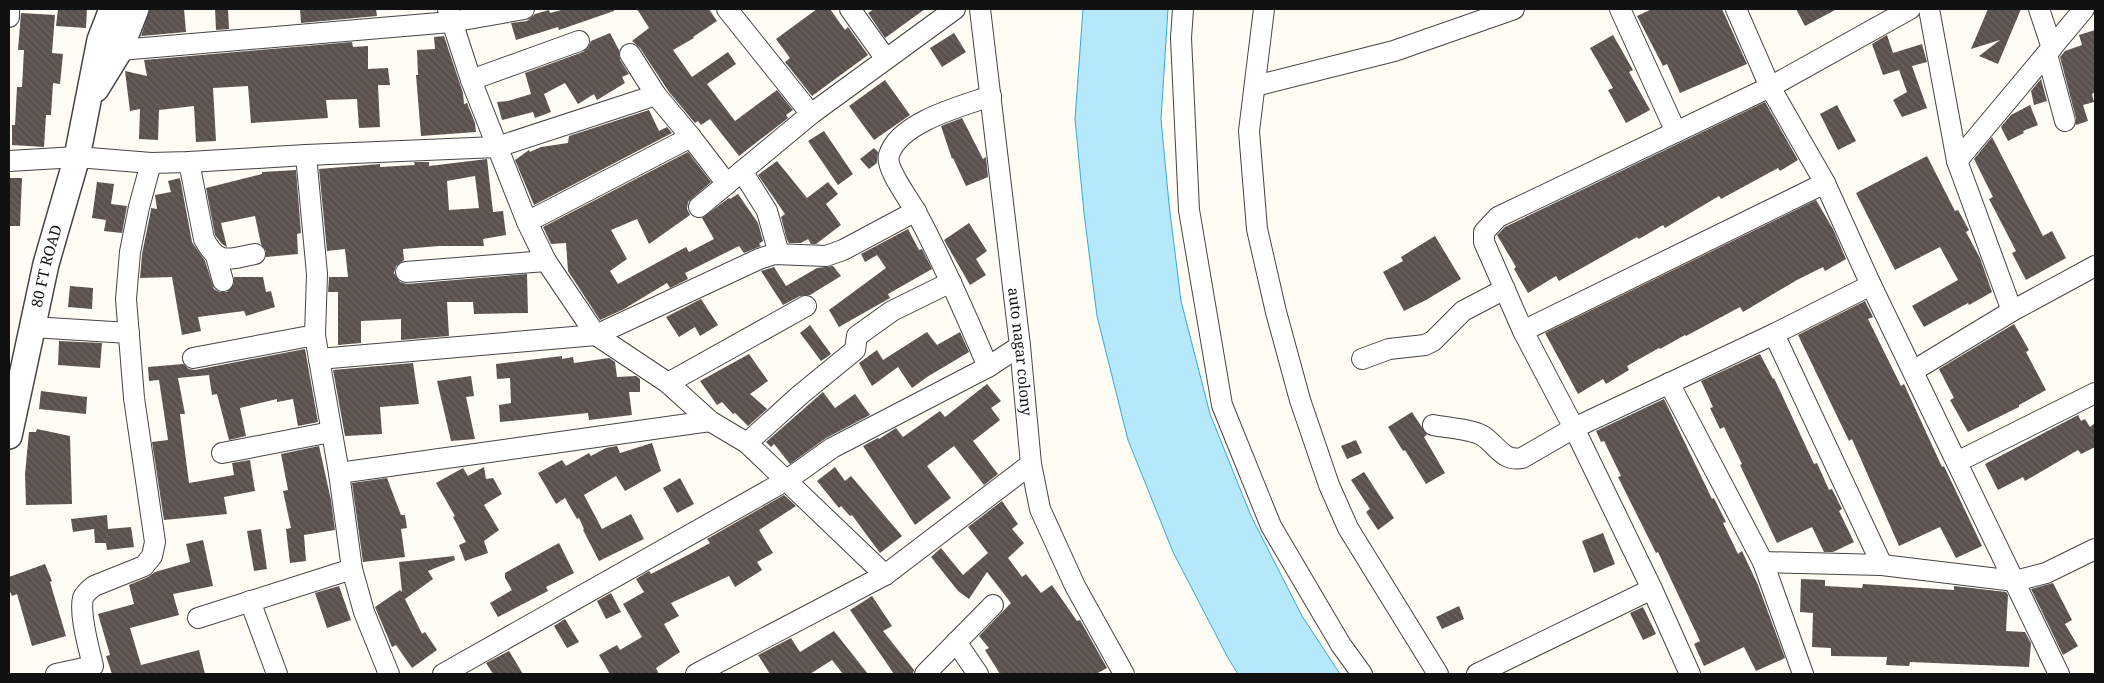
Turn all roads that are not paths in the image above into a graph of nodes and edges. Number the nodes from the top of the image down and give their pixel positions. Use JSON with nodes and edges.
{"nodes":[{"id":1,"x":9,"y":9,"type":"edge"},
{"id":2,"x":112,"y":9,"type":"edge"},
{"id":3,"x":136,"y":9,"type":"edge"},
{"id":4,"x":524,"y":9,"type":"edge"},
{"id":5,"x":727,"y":9,"type":"edge"},
{"id":6,"x":850,"y":9,"type":"edge"},
{"id":7,"x":955,"y":9,"type":"edge"},
{"id":8,"x":980,"y":9,"type":"edge"},
{"id":9,"x":1183,"y":9,"type":"edge"},
{"id":10,"x":1264,"y":9,"type":"edge"},
{"id":11,"x":1514,"y":9,"type":"edge"},
{"id":12,"x":1620,"y":9,"type":"edge"},
{"id":13,"x":1736,"y":9,"type":"edge"},
{"id":14,"x":1910,"y":9,"type":"edge"},
{"id":15,"x":1929,"y":9,"type":"edge"},
{"id":16,"x":2039,"y":9,"type":"edge"},
{"id":17,"x":2084,"y":9,"type":"edge"},
{"id":18,"x":449,"y":15,"type":"edge"},
{"id":19,"x":9,"y":17,"type":"edge"},
{"id":20,"x":579,"y":40,"type":"dead end"},
{"id":21,"x":120,"y":50,"type":"junction"},
{"id":22,"x":2049,"y":51,"type":"junction"},
{"id":23,"x":630,"y":54,"type":"dead end"},
{"id":24,"x":886,"y":59,"type":"junction"},
{"id":25,"x":471,"y":80,"type":"junction"},
{"id":26,"x":1254,"y":86,"type":"junction"},
{"id":27,"x":1770,"y":87,"type":"junction"},
{"id":28,"x":656,"y":95,"type":"junction"},
{"id":29,"x":991,"y":96,"type":"junction"},
{"id":30,"x":90,"y":97,"type":"junction"},
{"id":31,"x":811,"y":114,"type":"junction"},
{"id":32,"x":2065,"y":121,"type":"dead end"},
{"id":33,"x":1676,"y":132,"type":"junction"},
{"id":34,"x":692,"y":136,"type":"junction"},
{"id":35,"x":497,"y":147,"type":"junction"},
{"id":36,"x":306,"y":155,"type":"junction"},
{"id":37,"x":78,"y":158,"type":"junction"},
{"id":38,"x":9,"y":161,"type":"edge"},
{"id":39,"x":1957,"y":161,"type":"junction"},
{"id":40,"x":189,"y":162,"type":"junction"},
{"id":41,"x":151,"y":163,"type":"junction"},
{"id":42,"x":734,"y":178,"type":"junction"},
{"id":43,"x":1825,"y":183,"type":"junction"},
{"id":44,"x":699,"y":207,"type":"dead end"},
{"id":45,"x":916,"y":211,"type":"junction"},
{"id":46,"x":527,"y":222,"type":"junction"},
{"id":47,"x":255,"y":254,"type":"dead end"},
{"id":48,"x":779,"y":254,"type":"junction"},
{"id":49,"x":216,"y":256,"type":"junction"},
{"id":50,"x":546,"y":261,"type":"junction"},
{"id":51,"x":2095,"y":266,"type":"edge"},
{"id":52,"x":406,"y":272,"type":"dead end"},
{"id":53,"x":223,"y":281,"type":"dead end"},
{"id":54,"x":952,"y":282,"type":"junction"},
{"id":55,"x":1871,"y":285,"type":"junction"},
{"id":56,"x":1505,"y":289,"type":"junction"},
{"id":57,"x":806,"y":306,"type":"dead end"},
{"id":58,"x":2012,"y":311,"type":"junction"},
{"id":59,"x":32,"y":327,"type":"junction"},
{"id":60,"x":1523,"y":331,"type":"junction"},
{"id":61,"x":129,"y":333,"type":"junction"},
{"id":62,"x":1774,"y":334,"type":"junction"},
{"id":63,"x":315,"y":335,"type":"junction"},
{"id":64,"x":596,"y":335,"type":"junction"},
{"id":65,"x":1020,"y":346,"type":"junction"},
{"id":66,"x":193,"y":358,"type":"dead end"},
{"id":67,"x":1362,"y":358,"type":"dead end"},
{"id":68,"x":319,"y":360,"type":"junction"},
{"id":69,"x":988,"y":367,"type":"junction"},
{"id":70,"x":1913,"y":371,"type":"junction"},
{"id":71,"x":1669,"y":382,"type":"junction"},
{"id":72,"x":668,"y":383,"type":"junction"},
{"id":73,"x":2095,"y":393,"type":"edge"},
{"id":74,"x":710,"y":421,"type":"junction"},
{"id":75,"x":1433,"y":425,"type":"dead end"},
{"id":76,"x":1574,"y":428,"type":"junction"},
{"id":77,"x":331,"y":432,"type":"junction"},
{"id":78,"x":9,"y":436,"type":"edge"},
{"id":79,"x":748,"y":443,"type":"junction"},
{"id":80,"x":222,"y":453,"type":"dead end"},
{"id":81,"x":1957,"y":462,"type":"junction"},
{"id":82,"x":1032,"y":464,"type":"junction"},
{"id":83,"x":339,"y":473,"type":"junction"},
{"id":84,"x":787,"y":480,"type":"junction"},
{"id":85,"x":2095,"y":549,"type":"edge"},
{"id":86,"x":1763,"y":562,"type":"junction"},
{"id":87,"x":1882,"y":565,"type":"junction"},
{"id":88,"x":352,"y":569,"type":"junction"},
{"id":89,"x":885,"y":575,"type":"junction"},
{"id":90,"x":2015,"y":581,"type":"junction"},
{"id":91,"x":1652,"y":589,"type":"junction"},
{"id":92,"x":250,"y":601,"type":"junction"},
{"id":93,"x":993,"y":606,"type":"dead end"},
{"id":94,"x":198,"y":618,"type":"dead end"},
{"id":95,"x":956,"y":642,"type":"junction"},
{"id":96,"x":94,"y":668,"type":"edge"},
{"id":97,"x":56,"y":674,"type":"edge"},
{"id":98,"x":277,"y":674,"type":"edge"},
{"id":99,"x":389,"y":674,"type":"edge"},
{"id":100,"x":443,"y":674,"type":"edge"},
{"id":101,"x":696,"y":674,"type":"edge"},
{"id":102,"x":926,"y":674,"type":"edge"},
{"id":103,"x":978,"y":674,"type":"edge"},
{"id":104,"x":1124,"y":674,"type":"edge"},
{"id":105,"x":1362,"y":674,"type":"edge"},
{"id":106,"x":1438,"y":674,"type":"edge"},
{"id":107,"x":1477,"y":674,"type":"edge"},
{"id":108,"x":1690,"y":674,"type":"edge"},
{"id":109,"x":1803,"y":674,"type":"edge"},
{"id":110,"x":2059,"y":674,"type":"edge"}],
"edges":[{"from":1,"to":19,"type":"street"},
{"from":2,"to":30,"type":"street","name":"80 FT ROAD"},
{"from":3,"to":21,"type":"street","name":"80 FT ROAD"},
{"from":4,"to":18,"type":"street"},
{"from":5,"to":31,"type":"street"},
{"from":6,"to":24,"type":"street"},
{"from":7,"to":24,"type":"street"},
{"from":8,"to":29,"type":"street","name":"auto nagar colony"},
{"from":9,"to":105,"type":"street"},
{"from":10,"to":26,"type":"street"},
{"from":11,"to":26,"type":"street"},
{"from":12,"to":33,"type":"street"},
{"from":13,"to":27,"type":"street"},
{"from":14,"to":27,"type":"street"},
{"from":15,"to":39,"type":"street"},
{"from":16,"to":22,"type":"street"},
{"from":17,"to":22,"type":"street"},
{"from":18,"to":21,"type":"street"},
{"from":18,"to":25,"type":"street"},
{"from":20,"to":25,"type":"street"},
{"from":21,"to":30,"type":"street","name":"80 FT ROAD"},
{"from":22,"to":32,"type":"street"},
{"from":22,"to":39,"type":"street"},
{"from":23,"to":28,"type":"street"},
{"from":24,"to":31,"type":"street"},
{"from":25,"to":35,"type":"street"},
{"from":26,"to":106,"type":"street"},
{"from":27,"to":33,"type":"street"},
{"from":27,"to":43,"type":"street"},
{"from":28,"to":34,"type":"street"},
{"from":28,"to":35,"type":"street"},
{"from":29,"to":45,"type":"street"},
{"from":29,"to":65,"type":"street","name":"auto nagar colony"},
{"from":30,"to":37,"type":"street","name":"80 FT ROAD"},
{"from":31,"to":42,"type":"street"},
{"from":33,"to":56,"type":"street"},
{"from":34,"to":42,"type":"street"},
{"from":34,"to":46,"type":"street"},
{"from":35,"to":36,"type":"street"},
{"from":35,"to":46,"type":"street"},
{"from":36,"to":40,"type":"street"},
{"from":36,"to":63,"type":"street"},
{"from":37,"to":38,"type":"street"},
{"from":37,"to":41,"type":"street"},
{"from":37,"to":59,"type":"street","name":"80 FT ROAD"},
{"from":39,"to":58,"type":"street"},
{"from":40,"to":41,"type":"street"},
{"from":40,"to":49,"type":"street"},
{"from":41,"to":61,"type":"street"},
{"from":42,"to":44,"type":"street"},
{"from":42,"to":48,"type":"street"},
{"from":43,"to":55,"type":"street"},
{"from":43,"to":60,"type":"street"},
{"from":45,"to":48,"type":"street"},
{"from":45,"to":54,"type":"street"},
{"from":46,"to":50,"type":"street"},
{"from":47,"to":49,"type":"street"},
{"from":48,"to":64,"type":"street"},
{"from":49,"to":53,"type":"street"},
{"from":50,"to":52,"type":"street"},
{"from":50,"to":64,"type":"street"},
{"from":51,"to":58,"type":"street"},
{"from":54,"to":69,"type":"street"},
{"from":54,"to":79,"type":"street"},
{"from":55,"to":62,"type":"street"},
{"from":55,"to":70,"type":"street"},
{"from":56,"to":60,"type":"street"},
{"from":56,"to":67,"type":"street"},
{"from":57,"to":72,"type":"street"},
{"from":58,"to":70,"type":"street"},
{"from":59,"to":61,"type":"street"},
{"from":59,"to":78,"type":"street","name":"80 FT ROAD"},
{"from":60,"to":76,"type":"street"},
{"from":61,"to":96,"type":"street"},
{"from":62,"to":71,"type":"street"},
{"from":62,"to":87,"type":"street"},
{"from":63,"to":66,"type":"street"},
{"from":63,"to":68,"type":"street"},
{"from":64,"to":68,"type":"street"},
{"from":64,"to":72,"type":"street"},
{"from":65,"to":69,"type":"street"},
{"from":65,"to":82,"type":"street","name":"auto nagar colony"},
{"from":68,"to":77,"type":"street"},
{"from":69,"to":84,"type":"street"},
{"from":70,"to":81,"type":"street"},
{"from":71,"to":76,"type":"street"},
{"from":71,"to":86,"type":"street"},
{"from":72,"to":74,"type":"street"},
{"from":73,"to":81,"type":"street"},
{"from":74,"to":79,"type":"street"},
{"from":74,"to":83,"type":"street"},
{"from":75,"to":76,"type":"street"},
{"from":76,"to":91,"type":"street"},
{"from":77,"to":80,"type":"street"},
{"from":77,"to":83,"type":"street"},
{"from":79,"to":84,"type":"street"},
{"from":81,"to":90,"type":"street"},
{"from":82,"to":89,"type":"street"},
{"from":82,"to":104,"type":"street","name":"auto nagar colony"},
{"from":83,"to":88,"type":"street"},
{"from":84,"to":89,"type":"street"},
{"from":84,"to":100,"type":"street"},
{"from":85,"to":90,"type":"street"},
{"from":86,"to":87,"type":"street"},
{"from":86,"to":109,"type":"street"},
{"from":87,"to":90,"type":"street"},
{"from":88,"to":92,"type":"street"},
{"from":88,"to":99,"type":"street"},
{"from":89,"to":101,"type":"street"},
{"from":90,"to":110,"type":"street"},
{"from":91,"to":107,"type":"street"},
{"from":91,"to":108,"type":"street"},
{"from":92,"to":94,"type":"street"},
{"from":92,"to":98,"type":"street"},
{"from":93,"to":95,"type":"street"},
{"from":95,"to":102,"type":"street"},
{"from":95,"to":103,"type":"street"},
{"from":96,"to":97,"type":"street"}]}
